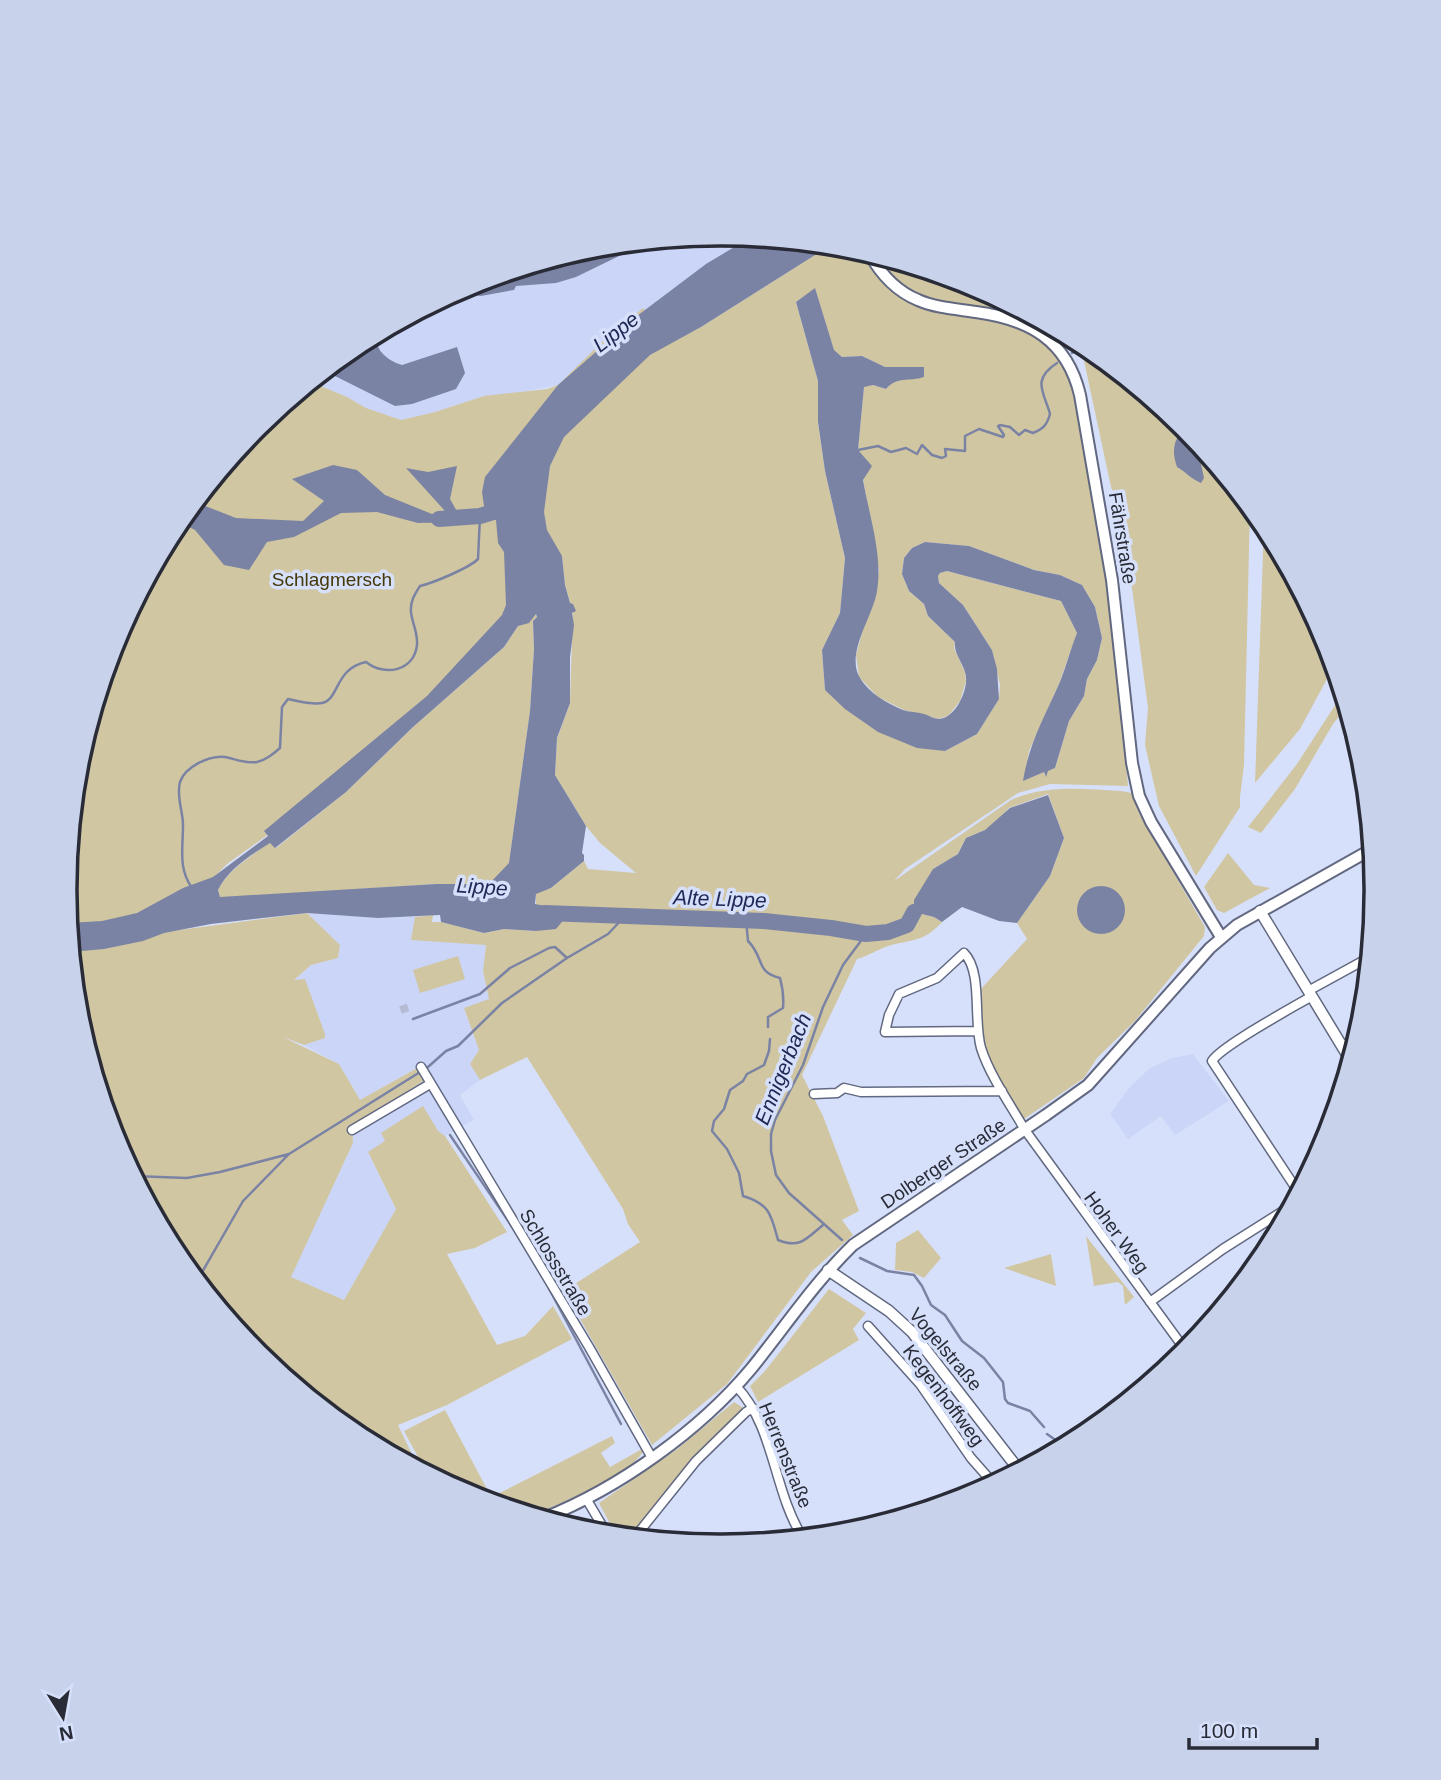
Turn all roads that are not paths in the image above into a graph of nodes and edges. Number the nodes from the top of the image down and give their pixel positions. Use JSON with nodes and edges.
{"nodes":[{"id":1,"x":878,"y":266,"type":"edge"},
{"id":2,"x":1026,"y":324,"type":"edge"},
{"id":3,"x":1031,"y":327,"type":"edge"},
{"id":4,"x":1363,"y":854,"type":"edge"},
{"id":5,"x":1260,"y":911,"type":"junction"},
{"id":6,"x":1222,"y":937,"type":"junction"},
{"id":7,"x":1359,"y":964,"type":"edge"},
{"id":8,"x":1310,"y":994,"type":"junction"},
{"id":9,"x":978,"y":1031,"type":"junction"},
{"id":10,"x":1345,"y":1044,"type":"edge"},
{"id":11,"x":1342,"y":1046,"type":"junction"},
{"id":12,"x":1344,"y":1049,"type":"edge"},
{"id":13,"x":423,"y":1071,"type":"dead end"},
{"id":14,"x":430,"y":1084,"type":"junction"},
{"id":15,"x":1002,"y":1091,"type":"junction"},
{"id":16,"x":814,"y":1094,"type":"dead end"},
{"id":17,"x":352,"y":1130,"type":"dead end"},
{"id":18,"x":1025,"y":1130,"type":"junction"},
{"id":19,"x":1293,"y":1185,"type":"edge"},
{"id":20,"x":1271,"y":1223,"type":"edge"},
{"id":21,"x":828,"y":1270,"type":"junction"},
{"id":22,"x":1150,"y":1303,"type":"junction"},
{"id":23,"x":868,"y":1326,"type":"dead end"},
{"id":24,"x":1179,"y":1342,"type":"edge"},
{"id":25,"x":736,"y":1386,"type":"junction"},
{"id":26,"x":753,"y":1408,"type":"junction"},
{"id":27,"x":652,"y":1458,"type":"junction"},
{"id":28,"x":1013,"y":1463,"type":"edge"},
{"id":29,"x":987,"y":1476,"type":"edge"},
{"id":30,"x":587,"y":1500,"type":"junction"},
{"id":31,"x":557,"y":1513,"type":"edge"},
{"id":32,"x":599,"y":1522,"type":"edge"},
{"id":33,"x":642,"y":1528,"type":"edge"},
{"id":34,"x":799,"y":1529,"type":"edge"}],
"edges":[{"from":1,"to":2,"type":"main road","name":"Fährstraße"},
{"from":3,"to":6,"type":"main road","name":"Fährstraße"},
{"from":4,"to":5,"type":"main road","name":"Dolberger Straße"},
{"from":5,"to":6,"type":"main road","name":"Dolberger Straße"},
{"from":5,"to":8,"type":"street"},
{"from":6,"to":18,"type":"main road","name":"Dolberger Straße"},
{"from":7,"to":8,"type":"street"},
{"from":8,"to":11,"type":"street"},
{"from":8,"to":19,"type":"street"},
{"from":9,"to":9,"type":"street","name":"Hoher Weg"},
{"from":9,"to":15,"type":"street","name":"Hoher Weg"},
{"from":10,"to":11,"type":"street"},
{"from":11,"to":12,"type":"street"},
{"from":13,"to":14,"type":"street","name":"Schlossstraße"},
{"from":14,"to":17,"type":"street"},
{"from":14,"to":27,"type":"street","name":"Schlossstraße"},
{"from":15,"to":16,"type":"street"},
{"from":15,"to":18,"type":"street","name":"Hoher Weg"},
{"from":18,"to":21,"type":"main road","name":"Dolberger Straße"},
{"from":18,"to":22,"type":"street","name":"Hoher Weg"},
{"from":20,"to":22,"type":"street"},
{"from":21,"to":25,"type":"main road","name":"Dolberger Straße"},
{"from":21,"to":28,"type":"street","name":"Vogelstraße"},
{"from":22,"to":24,"type":"street","name":"Hoher Weg"},
{"from":23,"to":29,"type":"street","name":"Kegenhoffweg"},
{"from":25,"to":26,"type":"street","name":"Herrenstraße"},
{"from":25,"to":27,"type":"main road","name":"Dolberger Straße"},
{"from":26,"to":33,"type":"street"},
{"from":26,"to":34,"type":"street","name":"Herrenstraße"},
{"from":27,"to":30,"type":"main road","name":"Dolberger Straße"},
{"from":30,"to":31,"type":"main road","name":"Dolberger Straße"},
{"from":30,"to":32,"type":"street"}]}
